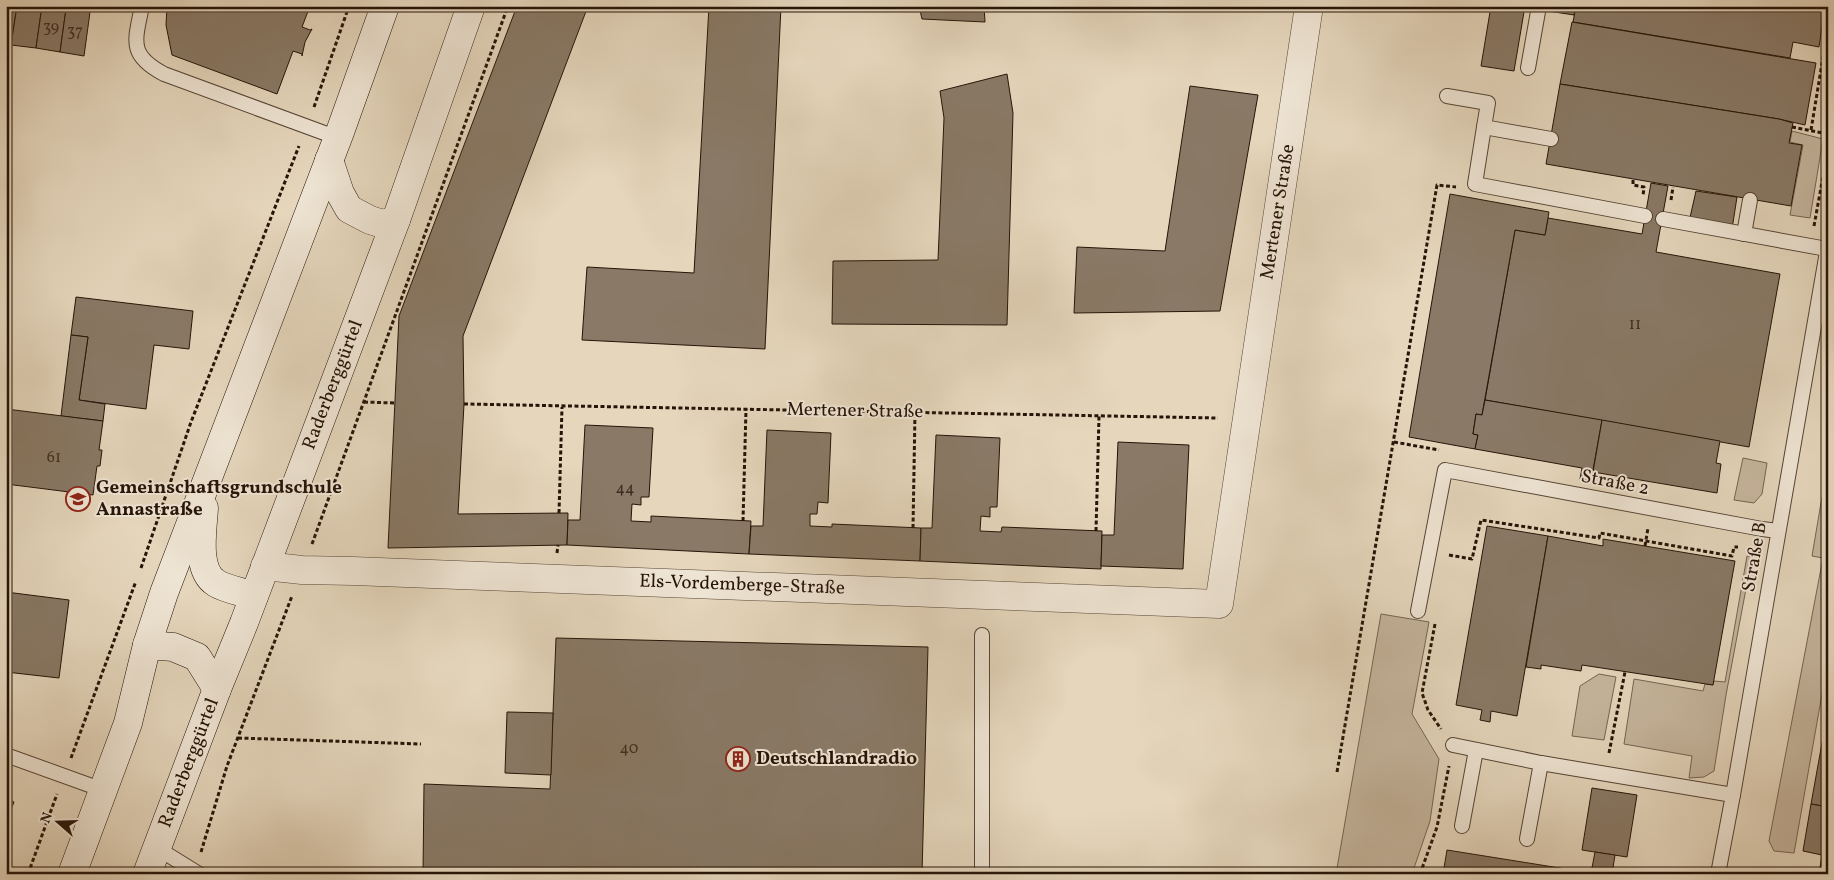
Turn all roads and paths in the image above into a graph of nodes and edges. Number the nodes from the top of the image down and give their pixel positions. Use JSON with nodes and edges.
{"nodes":[{"id":1,"x":142,"y":6,"type":"edge"},
{"id":2,"x":349,"y":6,"type":"edge"},
{"id":3,"x":385,"y":6,"type":"edge"},
{"id":4,"x":471,"y":6,"type":"edge"},
{"id":5,"x":508,"y":6,"type":"edge"},
{"id":6,"x":1309,"y":6,"type":"edge"},
{"id":7,"x":1539,"y":6,"type":"edge"},
{"id":8,"x":1828,"y":28,"type":"edge"},
{"id":9,"x":1528,"y":68,"type":"dead end"},
{"id":10,"x":1446,"y":96,"type":"dead end"},
{"id":11,"x":306,"y":127,"type":"junction"},
{"id":12,"x":1484,"y":127,"type":"junction"},
{"id":13,"x":1792,"y":127,"type":"dead end"},
{"id":14,"x":1811,"y":130,"type":"junction"},
{"id":15,"x":1828,"y":134,"type":"edge"},
{"id":16,"x":1551,"y":139,"type":"dead end"},
{"id":17,"x":333,"y":149,"type":"junction"},
{"id":18,"x":1828,"y":149,"type":"edge"},
{"id":19,"x":1633,"y":180,"type":"dead end"},
{"id":20,"x":1447,"y":185,"type":"dead end"},
{"id":21,"x":1644,"y":187,"type":"dead end"},
{"id":22,"x":1750,"y":200,"type":"dead end"},
{"id":23,"x":1645,"y":216,"type":"dead end"},
{"id":24,"x":1663,"y":219,"type":"dead end"},
{"id":25,"x":396,"y":220,"type":"junction"},
{"id":26,"x":1813,"y":229,"type":"dead end"},
{"id":27,"x":1744,"y":234,"type":"junction"},
{"id":28,"x":1828,"y":247,"type":"edge"},
{"id":29,"x":364,"y":402,"type":"junction"},
{"id":30,"x":395,"y":403,"type":"dead end"},
{"id":31,"x":464,"y":404,"type":"dead end"},
{"id":32,"x":562,"y":406,"type":"junction"},
{"id":33,"x":746,"y":409,"type":"junction"},
{"id":34,"x":915,"y":412,"type":"junction"},
{"id":35,"x":1099,"y":416,"type":"junction"},
{"id":36,"x":1247,"y":418,"type":"junction"},
{"id":37,"x":1393,"y":442,"type":"junction"},
{"id":38,"x":1435,"y":450,"type":"dead end"},
{"id":39,"x":205,"y":486,"type":"junction"},
{"id":40,"x":559,"y":514,"type":"dead end"},
{"id":41,"x":743,"y":521,"type":"dead end"},
{"id":42,"x":913,"y":528,"type":"dead end"},
{"id":43,"x":1778,"y":530,"type":"junction"},
{"id":44,"x":1096,"y":531,"type":"dead end"},
{"id":45,"x":1742,"y":548,"type":"dead end"},
{"id":46,"x":1430,"y":550,"type":"junction"},
{"id":47,"x":1449,"y":555,"type":"junction"},
{"id":48,"x":1447,"y":564,"type":"dead end"},
{"id":49,"x":265,"y":566,"type":"junction"},
{"id":50,"x":302,"y":570,"type":"junction"},
{"id":51,"x":140,"y":573,"type":"dead end"},
{"id":52,"x":138,"y":579,"type":"dead end"},
{"id":53,"x":254,"y":596,"type":"junction"},
{"id":54,"x":1219,"y":604,"type":"joint"},
{"id":55,"x":1418,"y":611,"type":"dead end"},
{"id":56,"x":1436,"y":619,"type":"dead end"},
{"id":57,"x":982,"y":635,"type":"dead end"},
{"id":58,"x":147,"y":645,"type":"junction"},
{"id":59,"x":1625,"y":672,"type":"dead end"},
{"id":60,"x":217,"y":689,"type":"junction"},
{"id":61,"x":238,"y":738,"type":"junction"},
{"id":62,"x":421,"y":744,"type":"dead end"},
{"id":63,"x":1453,"y":745,"type":"junction"},
{"id":64,"x":1476,"y":750,"type":"junction"},
{"id":65,"x":6,"y":756,"type":"edge"},
{"id":66,"x":1541,"y":763,"type":"junction"},
{"id":67,"x":1337,"y":772,"type":"dead end"},
{"id":68,"x":1605,"y":773,"type":"junction"},
{"id":69,"x":64,"y":776,"type":"junction"},
{"id":70,"x":103,"y":790,"type":"junction"},
{"id":71,"x":1733,"y":795,"type":"junction"},
{"id":72,"x":1462,"y":826,"type":"dead end"},
{"id":73,"x":1528,"y":839,"type":"dead end"},
{"id":74,"x":157,"y":848,"type":"junction"},
{"id":75,"x":197,"y":873,"type":"edge"},
{"id":76,"x":28,"y":874,"type":"edge"},
{"id":77,"x":72,"y":874,"type":"edge"},
{"id":78,"x":147,"y":874,"type":"edge"},
{"id":79,"x":982,"y":874,"type":"edge"},
{"id":80,"x":1420,"y":874,"type":"edge"},
{"id":81,"x":1718,"y":874,"type":"edge"}],
"edges":[{"from":1,"to":11,"type":"lane"},
{"from":2,"to":11,"type":"path"},
{"from":3,"to":17,"type":"main road"},
{"from":4,"to":25,"type":"main road","name":"Raderberggürtel"},
{"from":5,"to":29,"type":"path"},
{"from":6,"to":36,"type":"main road","name":"Mertener Straße"},
{"from":7,"to":9,"type":"lane"},
{"from":8,"to":14,"type":"path"},
{"from":10,"to":12,"type":"lane"},
{"from":11,"to":17,"type":"lane"},
{"from":11,"to":51,"type":"path"},
{"from":12,"to":16,"type":"lane"},
{"from":12,"to":23,"type":"lane"},
{"from":13,"to":14,"type":"path"},
{"from":14,"to":15,"type":"path"},
{"from":17,"to":25,"type":"main road"},
{"from":17,"to":39,"type":"main road"},
{"from":18,"to":26,"type":"path"},
{"from":19,"to":21,"type":"path"},
{"from":20,"to":37,"type":"path"},
{"from":22,"to":27,"type":"lane"},
{"from":24,"to":27,"type":"lane"},
{"from":25,"to":49,"type":"main road","name":"Raderberggürtel"},
{"from":27,"to":28,"type":"lane"},
{"from":28,"to":43,"type":"lane","name":"Straße B"},
{"from":29,"to":30,"type":"path"},
{"from":29,"to":50,"type":"path"},
{"from":31,"to":32,"type":"path","name":"Mertener Straße"},
{"from":32,"to":33,"type":"path","name":"Mertener Straße"},
{"from":32,"to":40,"type":"path"},
{"from":33,"to":34,"type":"path","name":"Mertener Straße"},
{"from":33,"to":41,"type":"path"},
{"from":34,"to":35,"type":"path","name":"Mertener Straße"},
{"from":34,"to":42,"type":"path"},
{"from":35,"to":36,"type":"path","name":"Mertener Straße"},
{"from":35,"to":44,"type":"path"},
{"from":36,"to":54,"type":"main road","name":"Mertener Straße"},
{"from":37,"to":38,"type":"path"},
{"from":37,"to":67,"type":"path"},
{"from":39,"to":53,"type":"main road"},
{"from":39,"to":58,"type":"main road"},
{"from":43,"to":46,"type":"lane","name":"Straße 2"},
{"from":43,"to":71,"type":"lane","name":"Straße B"},
{"from":45,"to":47,"type":"path"},
{"from":46,"to":47,"type":"path"},
{"from":46,"to":55,"type":"lane"},
{"from":47,"to":48,"type":"path"},
{"from":49,"to":50,"type":"main road","name":"Els-Vordemberge-Straße"},
{"from":49,"to":53,"type":"main road","name":"Raderberggürtel"},
{"from":50,"to":54,"type":"main road","name":"Els-Vordemberge-Straße"},
{"from":50,"to":61,"type":"path"},
{"from":52,"to":69,"type":"path"},
{"from":53,"to":60,"type":"main road","name":"Raderberggürtel"},
{"from":56,"to":63,"type":"path"},
{"from":57,"to":79,"type":"lane"},
{"from":58,"to":60,"type":"main road"},
{"from":58,"to":70,"type":"main road"},
{"from":59,"to":68,"type":"path"},
{"from":60,"to":74,"type":"main road","name":"Raderberggürtel"},
{"from":61,"to":62,"type":"path"},
{"from":61,"to":75,"type":"path"},
{"from":63,"to":64,"type":"lane"},
{"from":63,"to":80,"type":"path"},
{"from":64,"to":66,"type":"lane"},
{"from":64,"to":72,"type":"lane"},
{"from":65,"to":69,"type":"lane"},
{"from":66,"to":68,"type":"lane"},
{"from":66,"to":73,"type":"lane"},
{"from":68,"to":71,"type":"lane"},
{"from":69,"to":70,"type":"lane"},
{"from":69,"to":76,"type":"path"},
{"from":70,"to":77,"type":"main road"},
{"from":71,"to":81,"type":"lane","name":"Straße B"},
{"from":74,"to":75,"type":"lane"},
{"from":74,"to":78,"type":"main road","name":"Raderberggürtel"}]}
